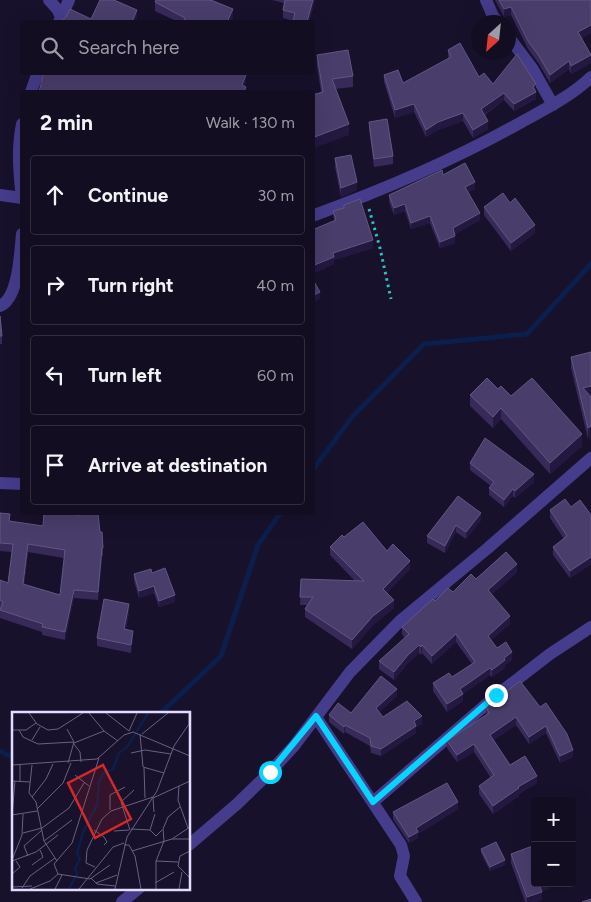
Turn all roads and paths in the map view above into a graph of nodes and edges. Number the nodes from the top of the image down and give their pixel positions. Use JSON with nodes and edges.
{"nodes":[{"id":1,"x":49,"y":0,"type":"edge"},
{"id":2,"x":69,"y":0,"type":"edge"},
{"id":3,"x":486,"y":0,"type":"edge"},
{"id":4,"x":493,"y":15,"type":"edge"},
{"id":5,"x":60,"y":20,"type":"edge"},
{"id":6,"x":516,"y":47,"type":"edge"},
{"id":7,"x":37,"y":75,"type":"edge"},
{"id":8,"x":591,"y":77,"type":"edge"},
{"id":9,"x":32,"y":90,"type":"edge"},
{"id":10,"x":553,"y":105,"type":"junction"},
{"id":11,"x":20,"y":137,"type":"edge"},
{"id":12,"x":20,"y":178,"type":"edge"},
{"id":13,"x":0,"y":195,"type":"edge"},
{"id":14,"x":365,"y":197,"type":"junction"},
{"id":15,"x":20,"y":198,"type":"edge"},
{"id":16,"x":315,"y":215,"type":"edge"},
{"id":17,"x":20,"y":247,"type":"edge"},
{"id":18,"x":391,"y":298,"type":"dead end"},
{"id":19,"x":0,"y":306,"type":"edge"},
{"id":20,"x":591,"y":458,"type":"edge"},
{"id":21,"x":0,"y":482,"type":"edge"},
{"id":22,"x":20,"y":484,"type":"edge"},
{"id":23,"x":591,"y":628,"type":"edge"},
{"id":24,"x":316,"y":716,"type":"junction"},
{"id":25,"x":373,"y":802,"type":"junction"},
{"id":26,"x":190,"y":845,"type":"edge"},
{"id":27,"x":137,"y":890,"type":"edge"},
{"id":28,"x":122,"y":902,"type":"edge"},
{"id":29,"x":416,"y":902,"type":"edge"}],
"edges":[{"from":1,"to":5,"type":"street"},
{"from":2,"to":5,"type":"street"},
{"from":3,"to":4,"type":"street"},
{"from":6,"to":10,"type":"street"},
{"from":7,"to":9,"type":"street"},
{"from":8,"to":10,"type":"street"},
{"from":10,"to":14,"type":"street"},
{"from":11,"to":12,"type":"street"},
{"from":13,"to":15,"type":"street"},
{"from":14,"to":16,"type":"street"},
{"from":14,"to":18,"type":"path"},
{"from":17,"to":19,"type":"street"},
{"from":20,"to":24,"type":"street"},
{"from":21,"to":22,"type":"street"},
{"from":23,"to":25,"type":"street"},
{"from":24,"to":25,"type":"street"},
{"from":24,"to":26,"type":"street"},
{"from":25,"to":29,"type":"street"},
{"from":27,"to":28,"type":"street"}]}
